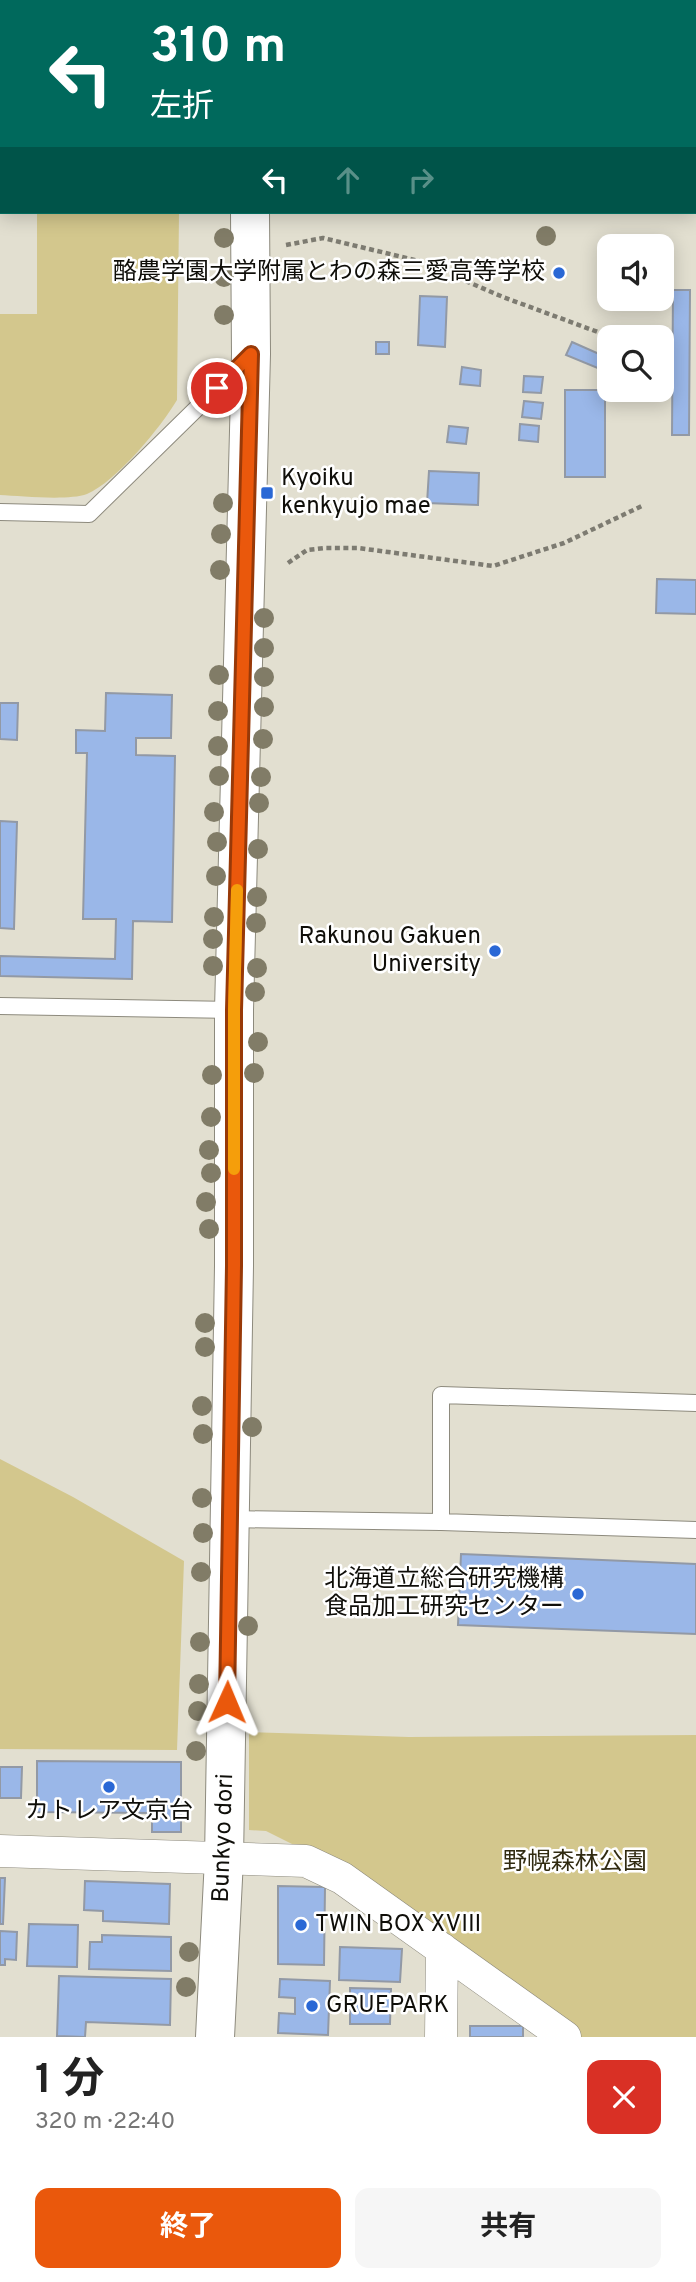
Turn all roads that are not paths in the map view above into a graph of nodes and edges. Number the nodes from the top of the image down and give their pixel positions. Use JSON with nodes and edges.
{"nodes":[{"id":1,"x":250,"y":214,"type":"edge"},
{"id":2,"x":251,"y":354,"type":"junction"},
{"id":3,"x":0,"y":512,"type":"edge"},
{"id":4,"x":0,"y":1006,"type":"edge"},
{"id":5,"x":234,"y":1010,"type":"junction"},
{"id":6,"x":696,"y":1403,"type":"edge"},
{"id":7,"x":229,"y":1519,"type":"junction"},
{"id":8,"x":441,"y":1522,"type":"junction"},
{"id":9,"x":696,"y":1530,"type":"edge"},
{"id":10,"x":0,"y":1851,"type":"edge"},
{"id":11,"x":224,"y":1859,"type":"junction"},
{"id":12,"x":442,"y":1949,"type":"junction"},
{"id":13,"x":215,"y":2037,"type":"edge"},
{"id":14,"x":441,"y":2037,"type":"edge"},
{"id":15,"x":565,"y":2037,"type":"edge"}],
"edges":[{"from":1,"to":2,"type":"street","name":"Bunkyo dori"},
{"from":2,"to":3,"type":"lane"},
{"from":2,"to":5,"type":"street","name":"Bunkyo dori"},
{"from":4,"to":5,"type":"lane"},
{"from":5,"to":7,"type":"street","name":"Bunkyo dori"},
{"from":6,"to":8,"type":"lane"},
{"from":7,"to":8,"type":"lane"},
{"from":7,"to":11,"type":"street","name":"Bunkyo dori"},
{"from":8,"to":9,"type":"lane"},
{"from":10,"to":11,"type":"street"},
{"from":11,"to":12,"type":"street"},
{"from":11,"to":13,"type":"street","name":"Bunkyo dori"},
{"from":12,"to":14,"type":"street"},
{"from":12,"to":15,"type":"street"}]}
